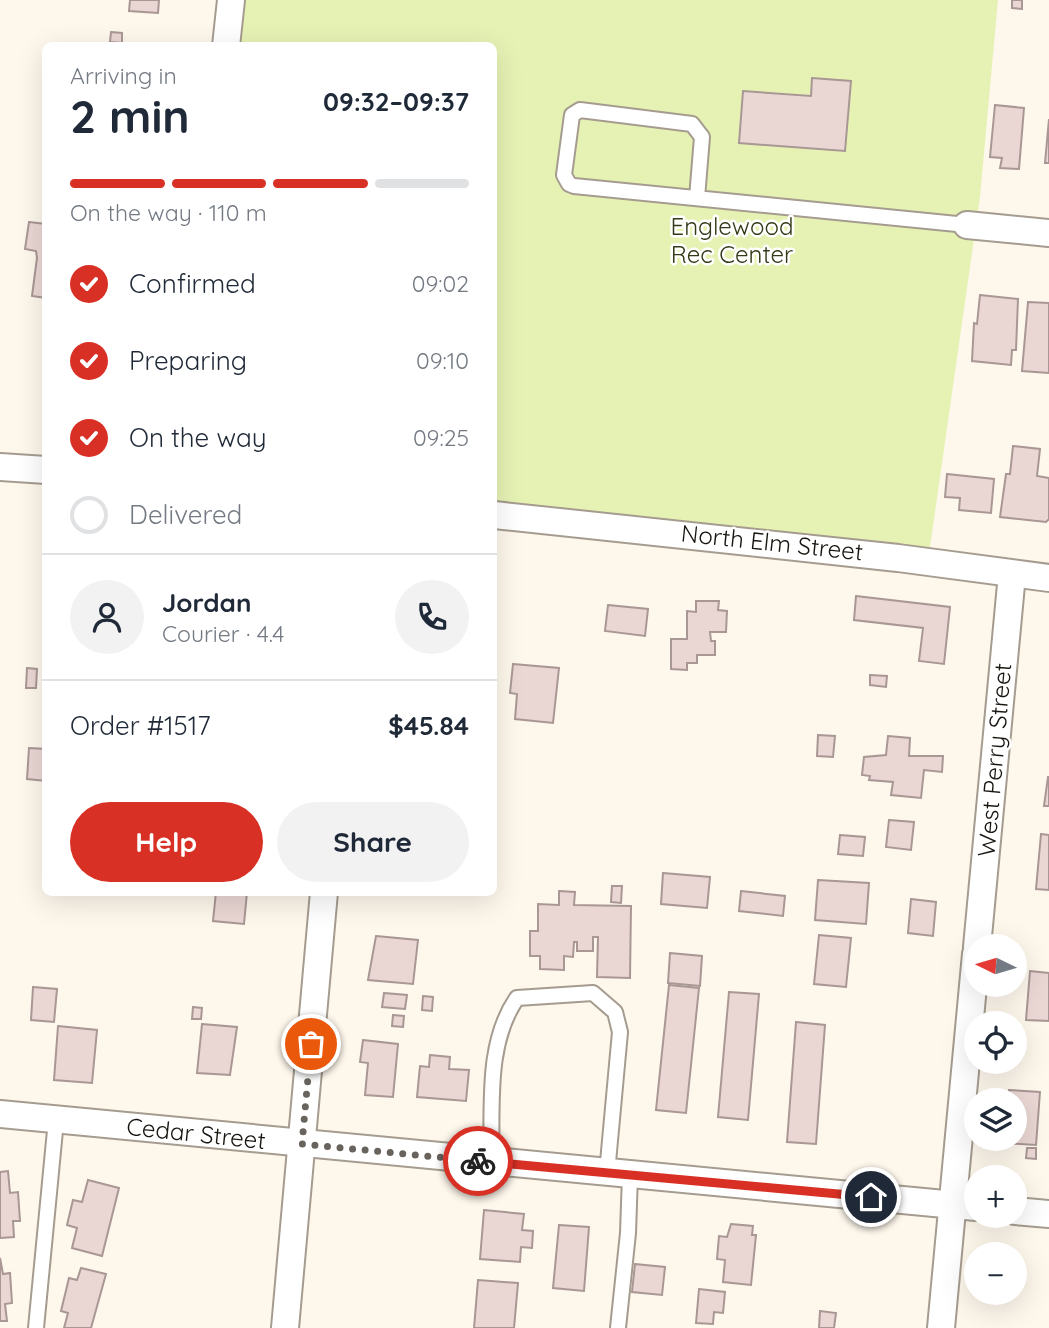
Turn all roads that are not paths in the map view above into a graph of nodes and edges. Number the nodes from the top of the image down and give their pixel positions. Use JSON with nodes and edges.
{"nodes":[{"id":1,"x":231,"y":0,"type":"edge"},
{"id":2,"x":226,"y":42,"type":"edge"},
{"id":3,"x":696,"y":198,"type":"junction"},
{"id":4,"x":967,"y":225,"type":"joint"},
{"id":5,"x":1049,"y":233,"type":"edge"},
{"id":6,"x":0,"y":467,"type":"edge"},
{"id":7,"x":42,"y":470,"type":"edge"},
{"id":8,"x":497,"y":515,"type":"edge"},
{"id":9,"x":1012,"y":573,"type":"junction"},
{"id":10,"x":1049,"y":578,"type":"edge"},
{"id":11,"x":324,"y":896,"type":"edge"},
{"id":12,"x":978,"y":934,"type":"edge"},
{"id":13,"x":974,"y":998,"type":"edge"},
{"id":14,"x":0,"y":1114,"type":"edge"},
{"id":15,"x":57,"y":1120,"type":"junction"},
{"id":16,"x":302,"y":1144,"type":"junction"},
{"id":17,"x":491,"y":1162,"type":"junction"},
{"id":18,"x":966,"y":1165,"type":"edge"},
{"id":19,"x":618,"y":1174,"type":"junction"},
{"id":20,"x":964,"y":1206,"type":"edge"},
{"id":21,"x":1027,"y":1212,"type":"edge"},
{"id":22,"x":1049,"y":1214,"type":"edge"},
{"id":23,"x":36,"y":1328,"type":"edge"},
{"id":24,"x":285,"y":1328,"type":"edge"},
{"id":25,"x":618,"y":1328,"type":"edge"},
{"id":26,"x":941,"y":1328,"type":"edge"}],
"edges":[{"from":1,"to":2,"type":"street"},
{"from":3,"to":3,"type":"lane"},
{"from":3,"to":4,"type":"lane"},
{"from":4,"to":5,"type":"street"},
{"from":6,"to":7,"type":"street"},
{"from":8,"to":9,"type":"street","name":"North Elm Street"},
{"from":9,"to":10,"type":"street","name":"North Elm Street"},
{"from":9,"to":12,"type":"street","name":"West Perry Street"},
{"from":11,"to":16,"type":"street"},
{"from":13,"to":18,"type":"street"},
{"from":14,"to":15,"type":"street","name":"Cedar Street"},
{"from":15,"to":16,"type":"street","name":"Cedar Street"},
{"from":15,"to":23,"type":"lane"},
{"from":16,"to":17,"type":"street","name":"Cedar Street"},
{"from":16,"to":24,"type":"street"},
{"from":17,"to":19,"type":"street","name":"Cedar Street"},
{"from":17,"to":19,"type":"lane"},
{"from":19,"to":20,"type":"street","name":"Cedar Street"},
{"from":19,"to":25,"type":"lane"},
{"from":20,"to":26,"type":"street"},
{"from":21,"to":22,"type":"street"}]}
